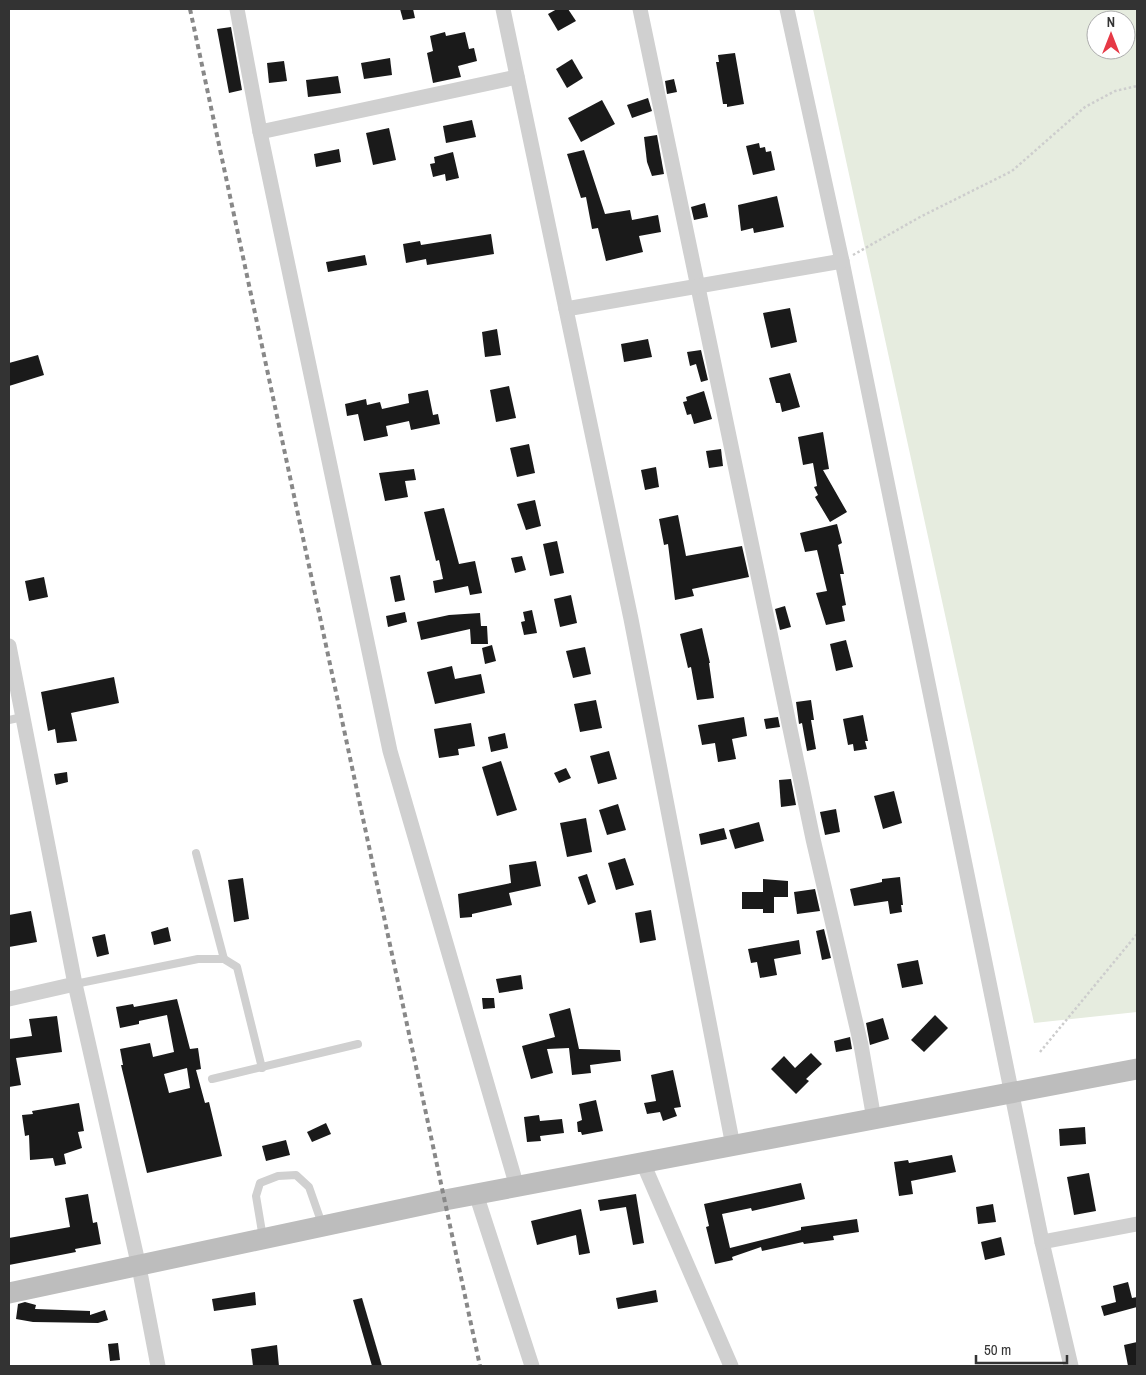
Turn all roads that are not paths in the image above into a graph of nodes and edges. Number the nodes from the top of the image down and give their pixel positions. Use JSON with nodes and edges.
{"nodes":[{"id":1,"x":236,"y":9,"type":"edge"},
{"id":2,"x":502,"y":9,"type":"edge"},
{"id":3,"x":640,"y":9,"type":"edge"},
{"id":4,"x":787,"y":9,"type":"edge"},
{"id":5,"x":517,"y":77,"type":"junction"},
{"id":6,"x":260,"y":132,"type":"junction"},
{"id":7,"x":842,"y":261,"type":"junction"},
{"id":8,"x":696,"y":287,"type":"junction"},
{"id":9,"x":566,"y":309,"type":"junction"},
{"id":10,"x":9,"y":646,"type":"edge"},
{"id":11,"x":16,"y":718,"type":"edge"},
{"id":12,"x":196,"y":853,"type":"dead end"},
{"id":13,"x":224,"y":958,"type":"junction"},
{"id":14,"x":75,"y":984,"type":"junction"},
{"id":15,"x":9,"y":999,"type":"edge"},
{"id":16,"x":358,"y":1044,"type":"dead end"},
{"id":17,"x":262,"y":1068,"type":"junction"},
{"id":18,"x":1137,"y":1069,"type":"edge"},
{"id":19,"x":212,"y":1079,"type":"dead end"},
{"id":20,"x":1013,"y":1094,"type":"junction"},
{"id":21,"x":874,"y":1120,"type":"junction"},
{"id":22,"x":733,"y":1146,"type":"junction"},
{"id":23,"x":643,"y":1163,"type":"junction"},
{"id":24,"x":517,"y":1187,"type":"junction"},
{"id":25,"x":476,"y":1194,"type":"junction"},
{"id":26,"x":1137,"y":1224,"type":"edge"},
{"id":27,"x":324,"y":1227,"type":"junction"},
{"id":28,"x":263,"y":1240,"type":"junction"},
{"id":29,"x":1042,"y":1242,"type":"junction"},
{"id":30,"x":139,"y":1267,"type":"junction"},
{"id":31,"x":9,"y":1293,"type":"edge"},
{"id":32,"x":158,"y":1366,"type":"edge"},
{"id":33,"x":532,"y":1366,"type":"edge"},
{"id":34,"x":731,"y":1366,"type":"edge"},
{"id":35,"x":1071,"y":1366,"type":"edge"}],
"edges":[{"from":1,"to":6,"type":"street"},
{"from":2,"to":5,"type":"street"},
{"from":3,"to":8,"type":"street"},
{"from":4,"to":7,"type":"street"},
{"from":5,"to":6,"type":"street"},
{"from":5,"to":9,"type":"street"},
{"from":6,"to":24,"type":"street"},
{"from":7,"to":8,"type":"street"},
{"from":7,"to":20,"type":"street"},
{"from":8,"to":9,"type":"street"},
{"from":8,"to":21,"type":"street"},
{"from":9,"to":22,"type":"street"},
{"from":10,"to":11,"type":"street"},
{"from":11,"to":14,"type":"street"},
{"from":12,"to":13,"type":"lane"},
{"from":13,"to":14,"type":"lane"},
{"from":13,"to":17,"type":"lane"},
{"from":14,"to":15,"type":"street"},
{"from":14,"to":30,"type":"street"},
{"from":16,"to":17,"type":"lane"},
{"from":17,"to":19,"type":"lane"},
{"from":18,"to":20,"type":"street"},
{"from":20,"to":21,"type":"street"},
{"from":20,"to":29,"type":"street"},
{"from":21,"to":22,"type":"street"},
{"from":22,"to":23,"type":"street"},
{"from":23,"to":24,"type":"street"},
{"from":23,"to":34,"type":"street"},
{"from":24,"to":25,"type":"street"},
{"from":25,"to":27,"type":"street"},
{"from":25,"to":33,"type":"street"},
{"from":26,"to":29,"type":"street"},
{"from":27,"to":28,"type":"street"},
{"from":27,"to":28,"type":"lane"},
{"from":28,"to":30,"type":"street"},
{"from":29,"to":35,"type":"street"},
{"from":30,"to":31,"type":"street"},
{"from":30,"to":32,"type":"street"}]}
